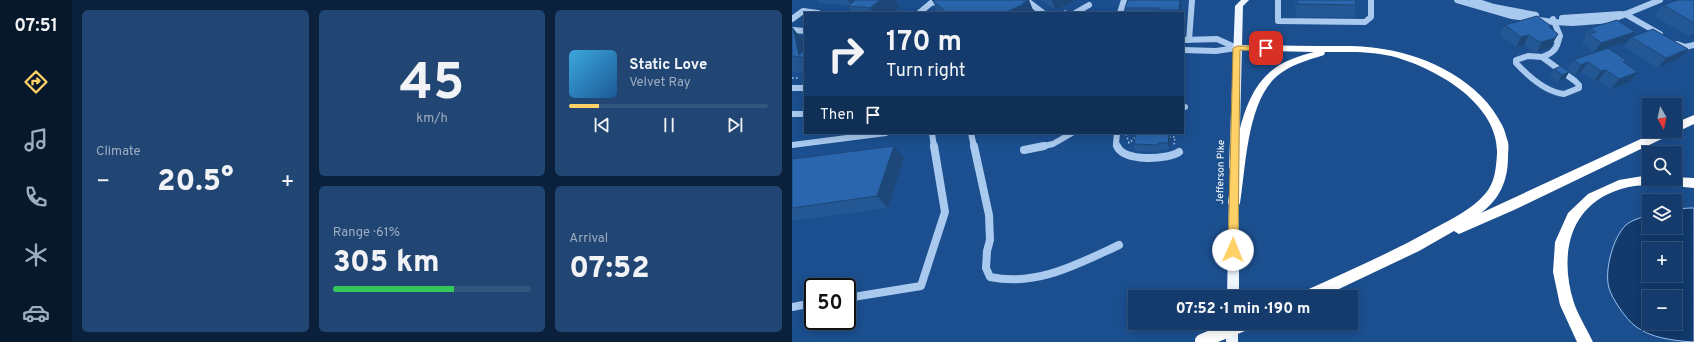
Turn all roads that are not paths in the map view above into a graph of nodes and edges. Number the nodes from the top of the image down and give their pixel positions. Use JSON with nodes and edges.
{"nodes":[{"id":1,"x":946,"y":0,"type":"edge"},
{"id":2,"x":1026,"y":0,"type":"edge"},
{"id":3,"x":1125,"y":0,"type":"edge"},
{"id":4,"x":1192,"y":0,"type":"edge"},
{"id":5,"x":1233,"y":0,"type":"edge"},
{"id":6,"x":1245,"y":0,"type":"edge"},
{"id":7,"x":1278,"y":0,"type":"edge"},
{"id":8,"x":1371,"y":0,"type":"edge"},
{"id":9,"x":1457,"y":0,"type":"edge"},
{"id":10,"x":1472,"y":0,"type":"edge"},
{"id":11,"x":1660,"y":0,"type":"edge"},
{"id":12,"x":1089,"y":6,"type":"dead end"},
{"id":13,"x":1239,"y":6,"type":"junction"},
{"id":14,"x":804,"y":12,"type":"edge"},
{"id":15,"x":920,"y":12,"type":"edge"},
{"id":16,"x":1041,"y":12,"type":"edge"},
{"id":17,"x":1077,"y":12,"type":"edge"},
{"id":18,"x":1120,"y":12,"type":"edge"},
{"id":19,"x":1625,"y":14,"type":"junction"},
{"id":20,"x":792,"y":19,"type":"edge"},
{"id":21,"x":1542,"y":19,"type":"junction"},
{"id":22,"x":1553,"y":20,"type":"junction"},
{"id":23,"x":1546,"y":28,"type":"edge"},
{"id":24,"x":792,"y":30,"type":"edge"},
{"id":25,"x":1184,"y":30,"type":"edge"},
{"id":26,"x":1190,"y":30,"type":"junction"},
{"id":27,"x":804,"y":31,"type":"edge"},
{"id":28,"x":1550,"y":35,"type":"edge"},
{"id":29,"x":1666,"y":38,"type":"edge"},
{"id":30,"x":1186,"y":40,"type":"edge"},
{"id":31,"x":1558,"y":42,"type":"junction"},
{"id":32,"x":1673,"y":42,"type":"edge"},
{"id":33,"x":1694,"y":46,"type":"edge"},
{"id":34,"x":1237,"y":48,"type":"junction"},
{"id":35,"x":1340,"y":49,"type":"junction"},
{"id":36,"x":1184,"y":50,"type":"edge"},
{"id":37,"x":1542,"y":58,"type":"junction"},
{"id":38,"x":792,"y":88,"type":"edge"},
{"id":39,"x":804,"y":88,"type":"edge"},
{"id":40,"x":792,"y":114,"type":"edge"},
{"id":41,"x":804,"y":114,"type":"edge"},
{"id":42,"x":1694,"y":119,"type":"edge"},
{"id":43,"x":1682,"y":125,"type":"edge"},
{"id":44,"x":879,"y":134,"type":"edge"},
{"id":45,"x":932,"y":134,"type":"edge"},
{"id":46,"x":971,"y":134,"type":"edge"},
{"id":47,"x":1070,"y":134,"type":"edge"},
{"id":48,"x":1117,"y":134,"type":"edge"},
{"id":49,"x":1653,"y":138,"type":"edge"},
{"id":50,"x":792,"y":145,"type":"edge"},
{"id":51,"x":1024,"y":150,"type":"dead end"},
{"id":52,"x":1179,"y":152,"type":"dead end"},
{"id":53,"x":1694,"y":182,"type":"edge"},
{"id":54,"x":1234,"y":203,"type":"junction"},
{"id":55,"x":1119,"y":245,"type":"dead end"},
{"id":56,"x":1414,"y":247,"type":"junction"},
{"id":57,"x":1233,"y":290,"type":"edge"},
{"id":58,"x":1322,"y":290,"type":"edge"},
{"id":59,"x":856,"y":297,"type":"edge"},
{"id":60,"x":804,"y":305,"type":"edge"},
{"id":61,"x":792,"y":307,"type":"edge"},
{"id":62,"x":1228,"y":330,"type":"edge"},
{"id":63,"x":1232,"y":330,"type":"edge"},
{"id":64,"x":1200,"y":341,"type":"edge"},
{"id":65,"x":1232,"y":342,"type":"edge"},
{"id":66,"x":1585,"y":342,"type":"edge"}],
"edges":[{"from":1,"to":15,"type":"street"},
{"from":2,"to":16,"type":"street"},
{"from":3,"to":18,"type":"street"},
{"from":4,"to":26,"type":"street"},
{"from":5,"to":13,"type":"main road"},
{"from":6,"to":13,"type":"main road"},
{"from":7,"to":8,"type":"street"},
{"from":9,"to":21,"type":"street"},
{"from":10,"to":21,"type":"street"},
{"from":11,"to":19,"type":"street"},
{"from":12,"to":17,"type":"street"},
{"from":13,"to":34,"type":"main road","name":"Jefferson Pike"},
{"from":14,"to":20,"type":"street"},
{"from":19,"to":22,"type":"street"},
{"from":19,"to":29,"type":"street"},
{"from":21,"to":22,"type":"street"},
{"from":21,"to":23,"type":"street"},
{"from":22,"to":31,"type":"street"},
{"from":24,"to":27,"type":"street"},
{"from":25,"to":26,"type":"street"},
{"from":26,"to":30,"type":"street"},
{"from":28,"to":31,"type":"street"},
{"from":30,"to":34,"type":"street"},
{"from":31,"to":37,"type":"street"},
{"from":32,"to":33,"type":"street"},
{"from":34,"to":35,"type":"highway"},
{"from":34,"to":36,"type":"street"},
{"from":34,"to":54,"type":"main road","name":"Jefferson Pike"},
{"from":35,"to":54,"type":"highway"},
{"from":35,"to":56,"type":"highway"},
{"from":37,"to":37,"type":"street"},
{"from":38,"to":39,"type":"street"},
{"from":40,"to":41,"type":"street"},
{"from":42,"to":43,"type":"highway"},
{"from":44,"to":50,"type":"street"},
{"from":45,"to":59,"type":"street"},
{"from":46,"to":55,"type":"street"},
{"from":47,"to":51,"type":"street"},
{"from":48,"to":52,"type":"street"},
{"from":49,"to":56,"type":"highway"},
{"from":53,"to":66,"type":"highway"},
{"from":54,"to":57,"type":"main road","name":"Jefferson Pike"},
{"from":56,"to":58,"type":"highway"},
{"from":60,"to":61,"type":"street"},
{"from":62,"to":64,"type":"highway","bridge":true},
{"from":63,"to":65,"type":"main road"}]}
